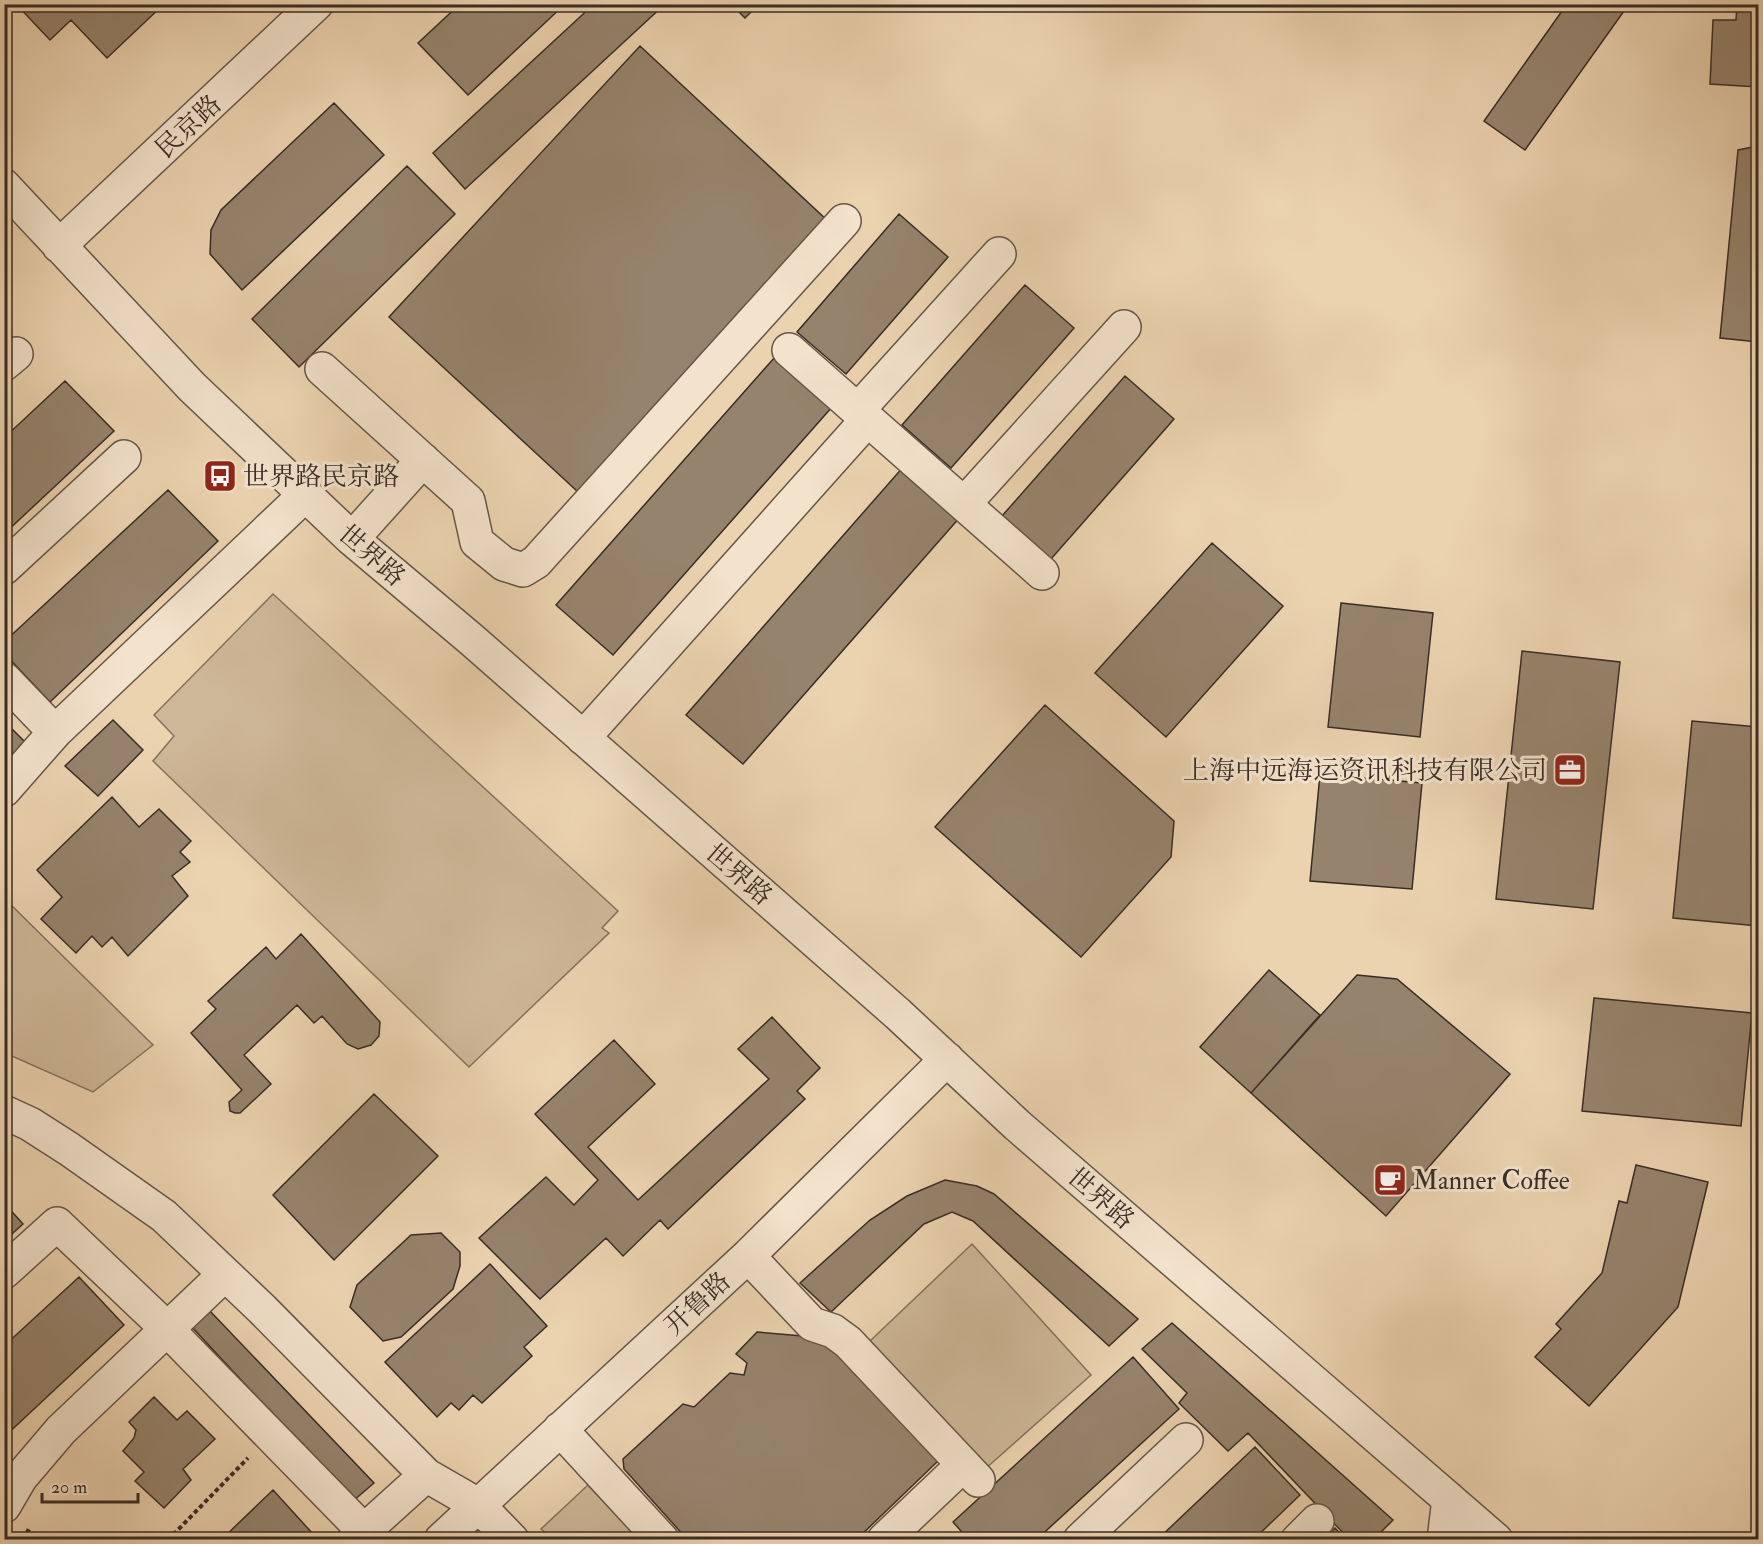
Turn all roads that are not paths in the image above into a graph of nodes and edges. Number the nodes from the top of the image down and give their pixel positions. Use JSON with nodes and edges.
{"nodes":[{"id":1,"x":316,"y":4,"type":"edge"},
{"id":2,"x":4,"y":186,"type":"edge"},
{"id":3,"x":844,"y":221,"type":"dead end"},
{"id":4,"x":59,"y":246,"type":"junction"},
{"id":5,"x":999,"y":254,"type":"dead end"},
{"id":6,"x":1125,"y":327,"type":"dead end"},
{"id":7,"x":789,"y":350,"type":"dead end"},
{"id":8,"x":322,"y":369,"type":"dead end"},
{"id":9,"x":863,"y":414,"type":"junction"},
{"id":10,"x":124,"y":457,"type":"dead end"},
{"id":11,"x":423,"y":460,"type":"junction"},
{"id":12,"x":305,"y":495,"type":"junction"},
{"id":13,"x":964,"y":504,"type":"junction"},
{"id":14,"x":352,"y":538,"type":"junction"},
{"id":15,"x":4,"y":568,"type":"edge"},
{"id":16,"x":1042,"y":573,"type":"dead end"},
{"id":17,"x":4,"y":679,"type":"edge"},
{"id":18,"x":55,"y":732,"type":"junction"},
{"id":19,"x":583,"y":738,"type":"junction"},
{"id":20,"x":4,"y":790,"type":"edge"},
{"id":21,"x":947,"y":1059,"type":"junction"},
{"id":22,"x":4,"y":1112,"type":"edge"},
{"id":23,"x":748,"y":1256,"type":"junction"},
{"id":24,"x":4,"y":1272,"type":"edge"},
{"id":25,"x":225,"y":1274,"type":"junction"},
{"id":26,"x":166,"y":1329,"type":"junction"},
{"id":27,"x":560,"y":1430,"type":"junction"},
{"id":28,"x":1186,"y":1440,"type":"dead end"},
{"id":29,"x":426,"y":1475,"type":"junction"},
{"id":30,"x":1449,"y":1499,"type":"junction"},
{"id":31,"x":478,"y":1505,"type":"junction"},
{"id":32,"x":4,"y":1506,"type":"edge"},
{"id":33,"x":359,"y":1535,"type":"edge"},
{"id":34,"x":441,"y":1539,"type":"edge"},
{"id":35,"x":512,"y":1539,"type":"edge"},
{"id":36,"x":662,"y":1539,"type":"edge"},
{"id":37,"x":884,"y":1539,"type":"edge"},
{"id":38,"x":1080,"y":1539,"type":"edge"},
{"id":39,"x":1444,"y":1539,"type":"edge"},
{"id":40,"x":1496,"y":1539,"type":"edge"}],
"edges":[{"from":1,"to":4,"type":"street","name":"民京路"},
{"from":2,"to":4,"type":"street","name":"世界路"},
{"from":3,"to":11,"type":"street"},
{"from":4,"to":12,"type":"street","name":"世界路"},
{"from":5,"to":9,"type":"street"},
{"from":6,"to":13,"type":"street"},
{"from":7,"to":9,"type":"street"},
{"from":8,"to":11,"type":"street"},
{"from":9,"to":13,"type":"street"},
{"from":9,"to":19,"type":"street"},
{"from":10,"to":15,"type":"street"},
{"from":11,"to":14,"type":"street"},
{"from":12,"to":14,"type":"street","name":"世界路"},
{"from":12,"to":18,"type":"street"},
{"from":13,"to":16,"type":"street"},
{"from":14,"to":19,"type":"street","name":"世界路"},
{"from":17,"to":18,"type":"street"},
{"from":18,"to":20,"type":"street"},
{"from":19,"to":21,"type":"street","name":"世界路"},
{"from":21,"to":23,"type":"street","name":"开鲁路"},
{"from":21,"to":30,"type":"street","name":"世界路"},
{"from":22,"to":25,"type":"street"},
{"from":23,"to":27,"type":"street","name":"开鲁路"},
{"from":23,"to":37,"type":"street"},
{"from":24,"to":26,"type":"street"},
{"from":25,"to":26,"type":"street"},
{"from":25,"to":29,"type":"street"},
{"from":26,"to":32,"type":"street"},
{"from":26,"to":33,"type":"street"},
{"from":27,"to":31,"type":"street","name":"开鲁路"},
{"from":27,"to":36,"type":"street"},
{"from":28,"to":38,"type":"street"},
{"from":29,"to":31,"type":"street"},
{"from":29,"to":33,"type":"street"},
{"from":30,"to":39,"type":"street"},
{"from":30,"to":40,"type":"street","name":"世界路"},
{"from":31,"to":34,"type":"street","name":"开鲁路"},
{"from":31,"to":35,"type":"street"}]}
